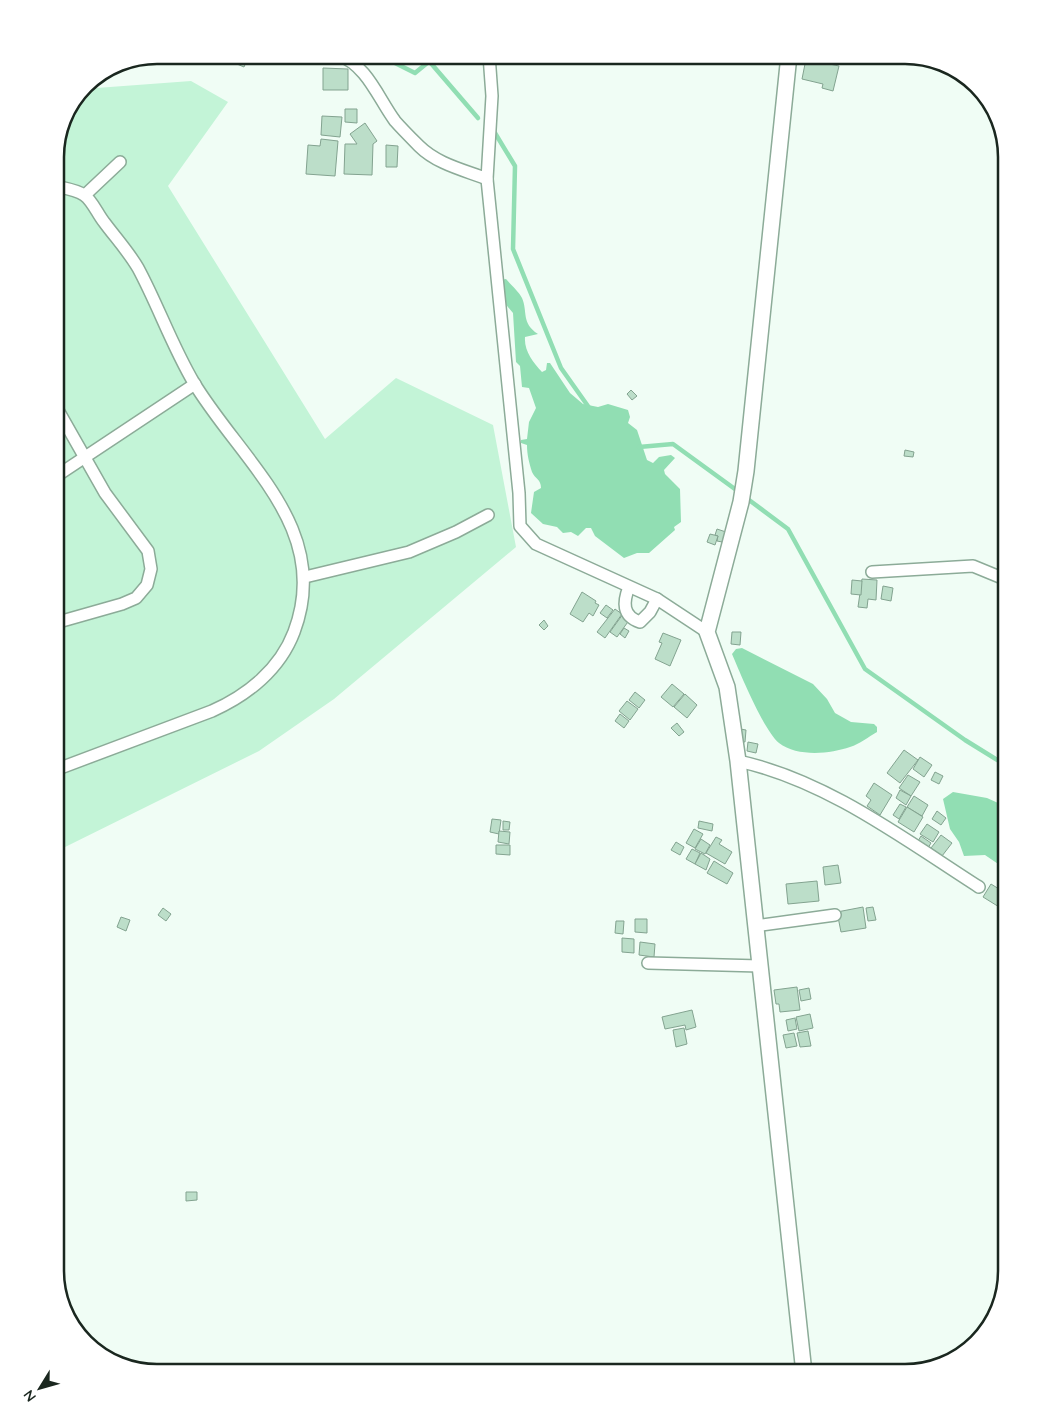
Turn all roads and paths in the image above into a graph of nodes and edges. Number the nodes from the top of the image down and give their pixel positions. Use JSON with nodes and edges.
{"nodes":[{"id":1,"x":352,"y":64,"type":"edge"},
{"id":2,"x":489,"y":64,"type":"edge"},
{"id":3,"x":788,"y":64,"type":"edge"},
{"id":4,"x":120,"y":162,"type":"dead end"},
{"id":5,"x":488,"y":179,"type":"junction"},
{"id":6,"x":64,"y":189,"type":"edge"},
{"id":7,"x":85,"y":195,"type":"junction"},
{"id":8,"x":195,"y":384,"type":"junction"},
{"id":9,"x":64,"y":421,"type":"edge"},
{"id":10,"x":84,"y":458,"type":"junction"},
{"id":11,"x":64,"y":471,"type":"edge"},
{"id":12,"x":488,"y":515,"type":"dead end"},
{"id":13,"x":872,"y":572,"type":"dead end"},
{"id":14,"x":998,"y":576,"type":"edge"},
{"id":15,"x":304,"y":577,"type":"junction"},
{"id":16,"x":629,"y":587,"type":"junction"},
{"id":17,"x":657,"y":599,"type":"junction"},
{"id":18,"x":64,"y":620,"type":"edge"},
{"id":19,"x":709,"y":627,"type":"junction"},
{"id":20,"x":738,"y":761,"type":"junction"},
{"id":21,"x":64,"y":767,"type":"edge"},
{"id":22,"x":979,"y":886,"type":"dead end"},
{"id":23,"x":835,"y":915,"type":"dead end"},
{"id":24,"x":756,"y":926,"type":"junction"},
{"id":25,"x":648,"y":963,"type":"dead end"},
{"id":26,"x":760,"y":966,"type":"junction"},
{"id":27,"x":803,"y":1364,"type":"edge"}],
"edges":[{"from":1,"to":5,"type":"street"},
{"from":2,"to":5,"type":"street"},
{"from":3,"to":19,"type":"street"},
{"from":4,"to":7,"type":"street"},
{"from":5,"to":16,"type":"street"},
{"from":6,"to":7,"type":"street"},
{"from":7,"to":8,"type":"street"},
{"from":8,"to":10,"type":"street"},
{"from":8,"to":15,"type":"street"},
{"from":9,"to":10,"type":"street"},
{"from":10,"to":11,"type":"street"},
{"from":10,"to":18,"type":"street"},
{"from":12,"to":15,"type":"street"},
{"from":13,"to":14,"type":"street"},
{"from":15,"to":21,"type":"street"},
{"from":16,"to":17,"type":"street"},
{"from":16,"to":17,"type":"street"},
{"from":17,"to":19,"type":"street"},
{"from":19,"to":20,"type":"street"},
{"from":20,"to":22,"type":"street"},
{"from":20,"to":24,"type":"street"},
{"from":23,"to":24,"type":"street"},
{"from":24,"to":26,"type":"street"},
{"from":25,"to":26,"type":"street"},
{"from":26,"to":27,"type":"street"}]}
